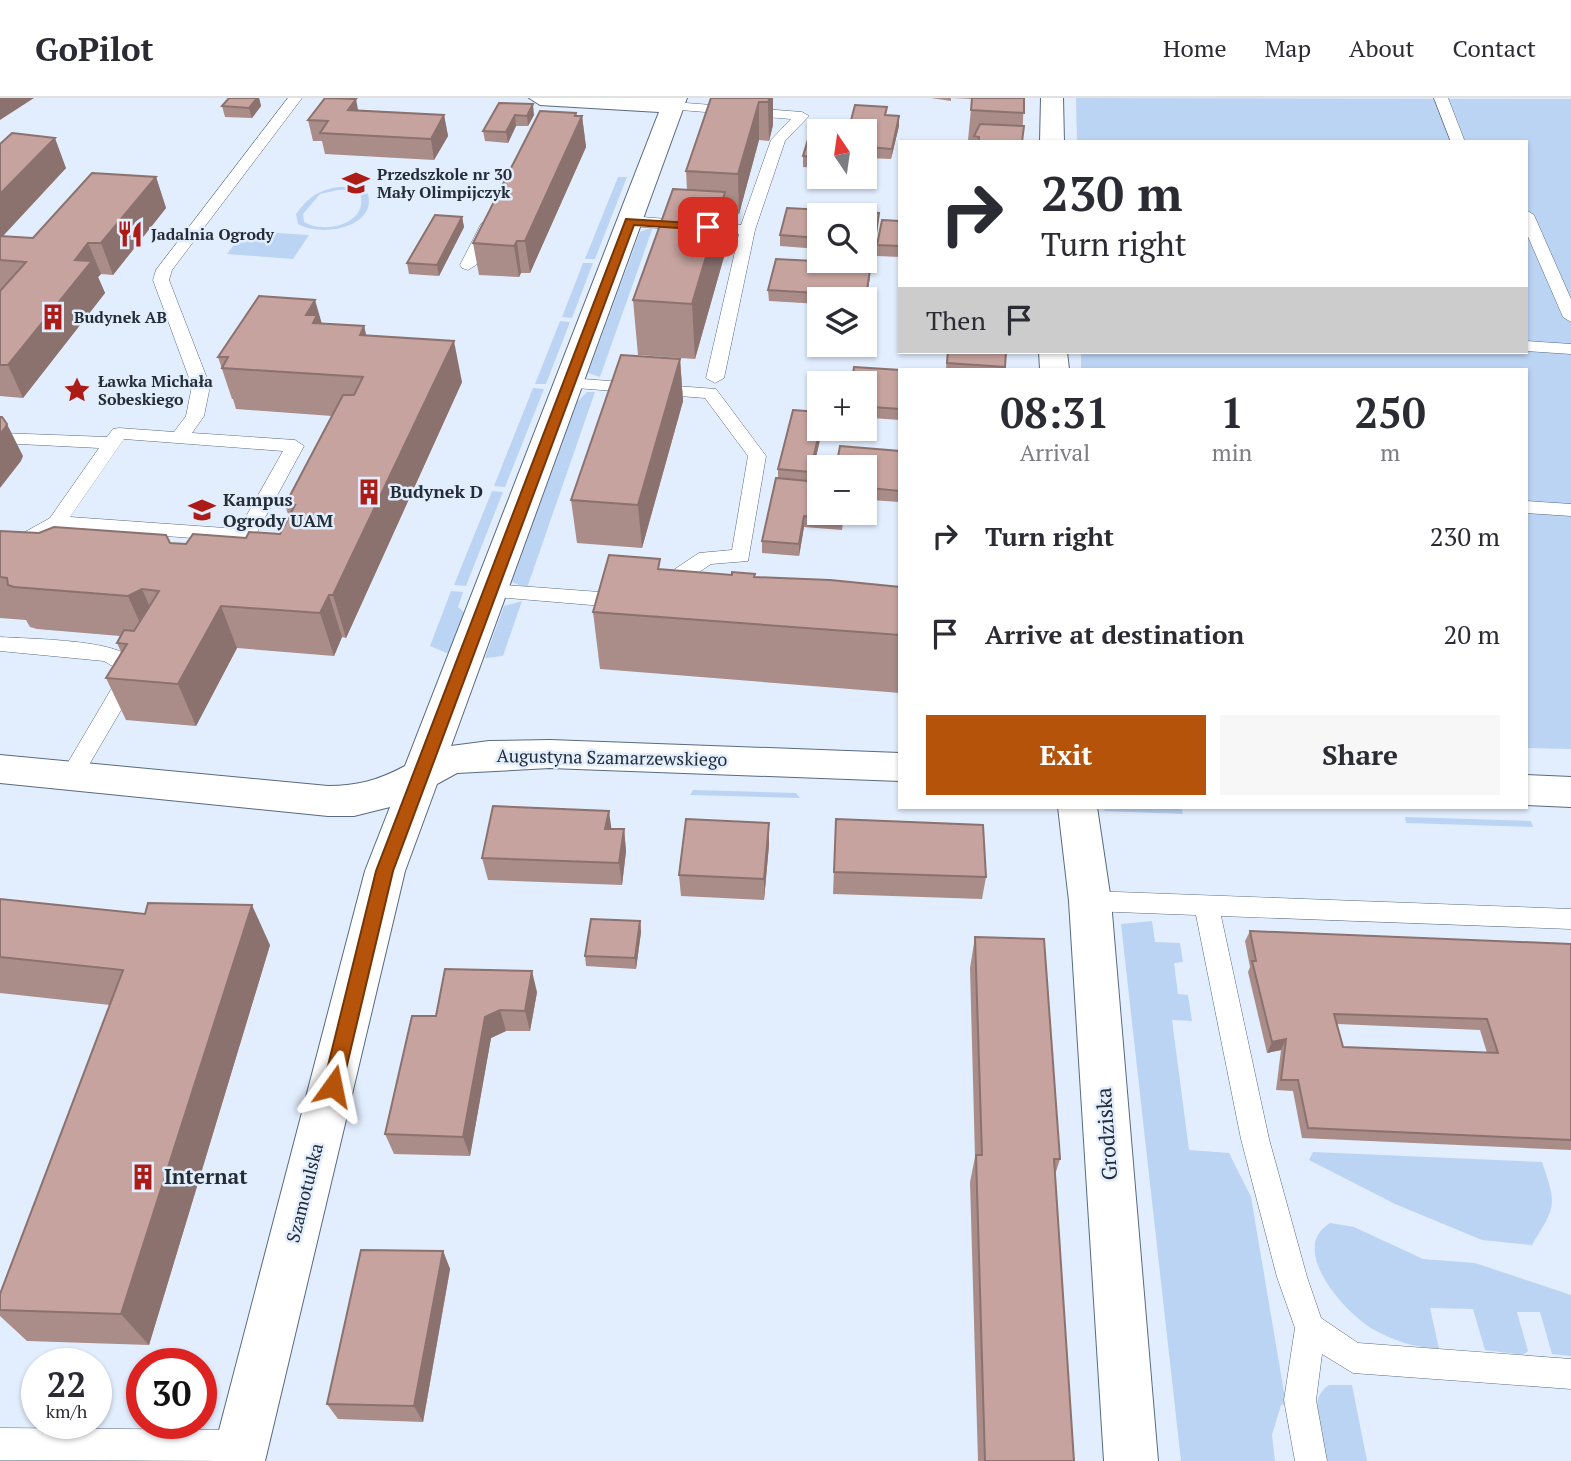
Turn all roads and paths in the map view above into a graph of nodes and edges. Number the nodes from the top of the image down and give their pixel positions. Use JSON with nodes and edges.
{"nodes":[{"id":1,"x":295,"y":98,"type":"edge"},
{"id":2,"x":1052,"y":98,"type":"edge"},
{"id":3,"x":1441,"y":98,"type":"edge"},
{"id":4,"x":675,"y":102,"type":"edge"},
{"id":5,"x":544,"y":104,"type":"edge"},
{"id":6,"x":1052,"y":140,"type":"edge"},
{"id":7,"x":1457,"y":140,"type":"edge"},
{"id":8,"x":497,"y":206,"type":"edge"},
{"id":9,"x":1528,"y":220,"type":"edge"},
{"id":10,"x":630,"y":221,"type":"junction"},
{"id":11,"x":747,"y":230,"type":"junction"},
{"id":12,"x":468,"y":265,"type":"dead end"},
{"id":13,"x":1571,"y":317,"type":"edge"},
{"id":14,"x":1528,"y":346,"type":"edge"},
{"id":15,"x":1571,"y":349,"type":"edge"},
{"id":16,"x":715,"y":378,"type":"dead end"},
{"id":17,"x":569,"y":383,"type":"junction"},
{"id":18,"x":0,"y":438,"type":"edge"},
{"id":19,"x":179,"y":438,"type":"junction"},
{"id":20,"x":112,"y":443,"type":"junction"},
{"id":21,"x":1528,"y":507,"type":"edge"},
{"id":22,"x":1571,"y":510,"type":"edge"},
{"id":23,"x":57,"y":523,"type":"junction"},
{"id":24,"x":0,"y":554,"type":"edge"},
{"id":25,"x":491,"y":591,"type":"junction"},
{"id":26,"x":639,"y":602,"type":"junction"},
{"id":27,"x":664,"y":608,"type":"edge"},
{"id":28,"x":0,"y":644,"type":"edge"},
{"id":29,"x":898,"y":767,"type":"edge"},
{"id":30,"x":0,"y":769,"type":"edge"},
{"id":31,"x":423,"y":772,"type":"junction"},
{"id":32,"x":71,"y":776,"type":"junction"},
{"id":33,"x":1528,"y":790,"type":"edge"},
{"id":34,"x":1571,"y":792,"type":"edge"},
{"id":35,"x":1077,"y":809,"type":"edge"},
{"id":36,"x":1090,"y":901,"type":"junction"},
{"id":37,"x":1206,"y":904,"type":"junction"},
{"id":38,"x":1571,"y":919,"type":"edge"},
{"id":39,"x":1310,"y":1328,"type":"junction"},
{"id":40,"x":1571,"y":1374,"type":"edge"},
{"id":41,"x":0,"y":1444,"type":"edge"},
{"id":42,"x":240,"y":1454,"type":"edge"},
{"id":43,"x":1131,"y":1461,"type":"edge"},
{"id":44,"x":1311,"y":1461,"type":"edge"}],
"edges":[{"from":1,"to":19,"type":"lane"},
{"from":2,"to":6,"type":"street"},
{"from":3,"to":7,"type":"lane"},
{"from":4,"to":5,"type":"street"},
{"from":4,"to":10,"type":"street","name":"Szamotulska"},
{"from":4,"to":11,"type":"lane"},
{"from":8,"to":12,"type":"lane"},
{"from":9,"to":13,"type":"lane"},
{"from":10,"to":11,"type":"lane"},
{"from":10,"to":17,"type":"street","name":"Szamotulska"},
{"from":11,"to":16,"type":"lane"},
{"from":14,"to":15,"type":"lane"},
{"from":17,"to":25,"type":"street","name":"Szamotulska"},
{"from":17,"to":26,"type":"lane"},
{"from":18,"to":20,"type":"lane"},
{"from":19,"to":20,"type":"lane"},
{"from":19,"to":23,"type":"lane"},
{"from":20,"to":23,"type":"lane"},
{"from":21,"to":22,"type":"lane"},
{"from":23,"to":24,"type":"lane"},
{"from":25,"to":26,"type":"lane"},
{"from":25,"to":31,"type":"street","name":"Szamotulska"},
{"from":26,"to":27,"type":"lane"},
{"from":28,"to":32,"type":"lane"},
{"from":29,"to":31,"type":"street","name":"Augustyna Szamarzewskiego"},
{"from":30,"to":32,"type":"street","name":"Augustyna Szamarzewskiego"},
{"from":31,"to":32,"type":"street","name":"Augustyna Szamarzewskiego"},
{"from":31,"to":42,"type":"street","name":"Szamotulska"},
{"from":33,"to":34,"type":"street"},
{"from":35,"to":36,"type":"street","name":"Grodziska"},
{"from":36,"to":37,"type":"lane"},
{"from":36,"to":43,"type":"street","name":"Grodziska"},
{"from":37,"to":38,"type":"lane"},
{"from":37,"to":39,"type":"lane"},
{"from":39,"to":40,"type":"lane"},
{"from":39,"to":44,"type":"lane"},
{"from":41,"to":42,"type":"lane"}]}
